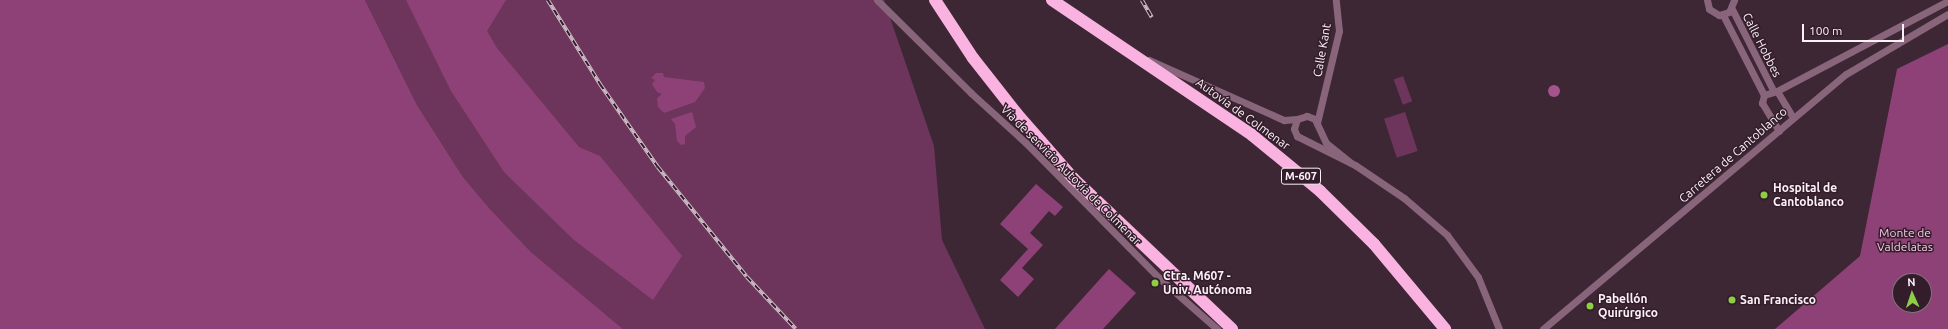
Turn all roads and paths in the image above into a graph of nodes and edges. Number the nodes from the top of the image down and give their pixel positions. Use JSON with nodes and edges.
{"nodes":[{"id":1,"x":877,"y":0,"type":"edge"},
{"id":2,"x":935,"y":0,"type":"edge"},
{"id":3,"x":1052,"y":0,"type":"edge"},
{"id":4,"x":1336,"y":0,"type":"edge"},
{"id":5,"x":1707,"y":0,"type":"edge"},
{"id":6,"x":1735,"y":0,"type":"edge"},
{"id":7,"x":1948,"y":1,"type":"edge"},
{"id":8,"x":1732,"y":9,"type":"junction"},
{"id":9,"x":1948,"y":14,"type":"edge"},
{"id":10,"x":1723,"y":15,"type":"junction"},
{"id":11,"x":1132,"y":52,"type":"junction"},
{"id":12,"x":1775,"y":91,"type":"junction"},
{"id":13,"x":1764,"y":95,"type":"junction"},
{"id":14,"x":1322,"y":104,"type":"junction"},
{"id":15,"x":1307,"y":116,"type":"junction"},
{"id":16,"x":1793,"y":118,"type":"junction"},
{"id":17,"x":1298,"y":119,"type":"junction"},
{"id":18,"x":1317,"y":126,"type":"junction"},
{"id":19,"x":1779,"y":131,"type":"junction"},
{"id":20,"x":1307,"y":139,"type":"junction"},
{"id":21,"x":1351,"y":163,"type":"junction"},
{"id":22,"x":1217,"y":329,"type":"edge"},
{"id":23,"x":1232,"y":329,"type":"edge"},
{"id":24,"x":1445,"y":329,"type":"edge"},
{"id":25,"x":1499,"y":329,"type":"edge"},
{"id":26,"x":1543,"y":329,"type":"edge"}],
"edges":[{"from":1,"to":22,"type":"street","name":"Vía de servicio Autovía de Colmenar"},
{"from":2,"to":23,"type":"highway"},
{"from":3,"to":11,"type":"highway","name":"Autovía de Colmenar","number":"M-607"},
{"from":4,"to":14,"type":"street","name":"Calle Kant"},
{"from":5,"to":10,"type":"street"},
{"from":6,"to":8,"type":"street"},
{"from":7,"to":12,"type":"street"},
{"from":8,"to":10,"type":"street"},
{"from":8,"to":12,"type":"street","name":"Calle Hobbes"},
{"from":9,"to":16,"type":"street","name":"Carretera de Cantoblanco"},
{"from":10,"to":13,"type":"street","name":"Calle Hobbes"},
{"from":11,"to":17,"type":"street"},
{"from":11,"to":24,"type":"highway","name":"Autovía de Colmenar","number":"M-607"},
{"from":12,"to":13,"type":"street"},
{"from":12,"to":16,"type":"street","name":"Calle Hobbes"},
{"from":13,"to":19,"type":"street","name":"Calle Hobbes"},
{"from":14,"to":15,"type":"street"},
{"from":14,"to":18,"type":"street","name":"Calle Kant"},
{"from":15,"to":17,"type":"street"},
{"from":15,"to":18,"type":"street"},
{"from":16,"to":19,"type":"street","name":"Carretera de Cantoblanco"},
{"from":17,"to":20,"type":"street"},
{"from":18,"to":20,"type":"street"},
{"from":18,"to":21,"type":"street"},
{"from":19,"to":26,"type":"street","name":"Carretera de Cantoblanco"},
{"from":20,"to":21,"type":"street"},
{"from":21,"to":25,"type":"street"}]}
